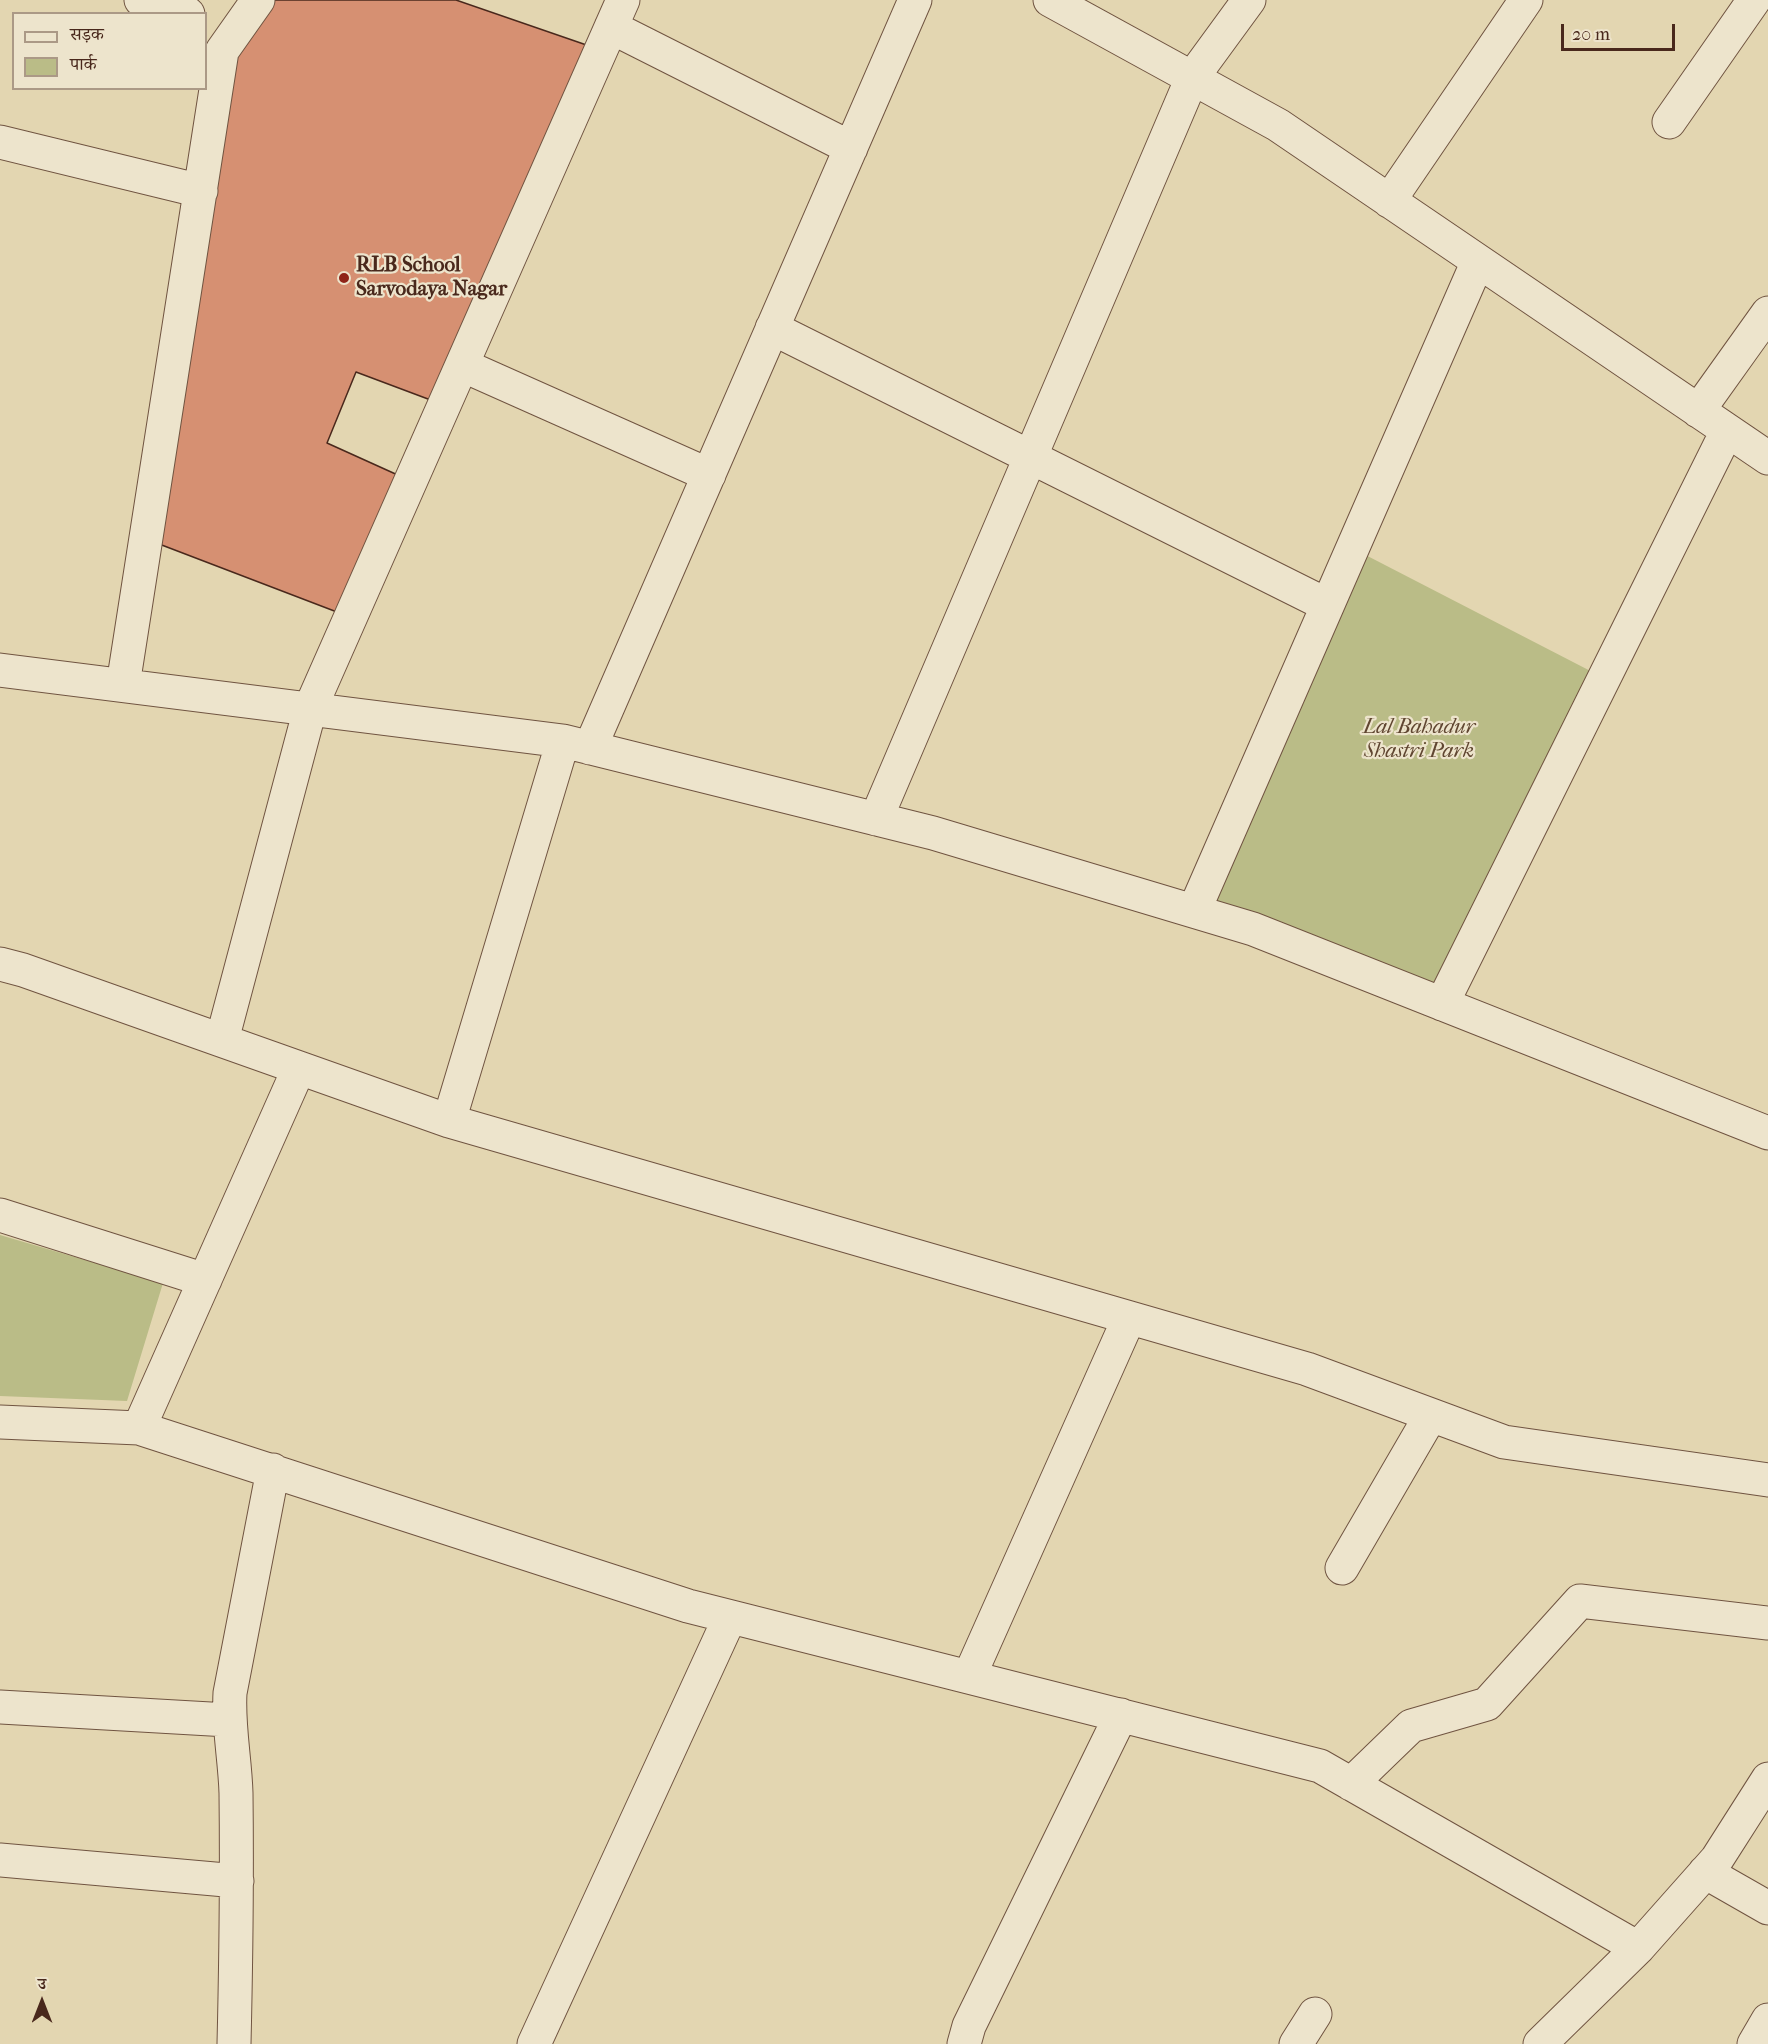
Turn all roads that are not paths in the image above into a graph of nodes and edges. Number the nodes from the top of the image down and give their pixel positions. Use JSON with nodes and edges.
{"nodes":[{"id":1,"x":141,"y":0,"type":"edge"},
{"id":2,"x":258,"y":0,"type":"edge"},
{"id":3,"x":915,"y":0,"type":"edge"},
{"id":4,"x":1050,"y":0,"type":"edge"},
{"id":5,"x":1249,"y":0,"type":"edge"},
{"id":6,"x":1526,"y":0,"type":"edge"},
{"id":7,"x":1754,"y":0,"type":"edge"},
{"id":8,"x":181,"y":12,"type":"edge"},
{"id":9,"x":617,"y":14,"type":"edge"},
{"id":10,"x":207,"y":18,"type":"edge"},
{"id":11,"x":238,"y":28,"type":"junction"},
{"id":12,"x":1192,"y":78,"type":"junction"},
{"id":13,"x":1669,"y":122,"type":"dead end"},
{"id":14,"x":0,"y":142,"type":"edge"},
{"id":15,"x":851,"y":148,"type":"junction"},
{"id":16,"x":201,"y":191,"type":"junction"},
{"id":17,"x":1389,"y":201,"type":"junction"},
{"id":18,"x":1478,"y":261,"type":"junction"},
{"id":19,"x":1768,"y":313,"type":"edge"},
{"id":20,"x":772,"y":328,"type":"junction"},
{"id":21,"x":462,"y":366,"type":"junction"},
{"id":22,"x":1698,"y":411,"type":"junction"},
{"id":23,"x":1727,"y":431,"type":"junction"},
{"id":24,"x":1030,"y":457,"type":"junction"},
{"id":25,"x":1768,"y":459,"type":"edge"},
{"id":26,"x":709,"y":475,"type":"junction"},
{"id":27,"x":1327,"y":605,"type":"junction"},
{"id":28,"x":0,"y":670,"type":"edge"},
{"id":29,"x":123,"y":685,"type":"junction"},
{"id":30,"x":310,"y":709,"type":"junction"},
{"id":31,"x":576,"y":744,"type":"junction"},
{"id":32,"x":876,"y":819,"type":"junction"},
{"id":33,"x":1194,"y":911,"type":"junction"},
{"id":34,"x":0,"y":964,"type":"edge"},
{"id":35,"x":1442,"y":1004,"type":"junction"},
{"id":36,"x":222,"y":1040,"type":"junction"},
{"id":37,"x":299,"y":1068,"type":"junction"},
{"id":38,"x":449,"y":1121,"type":"junction"},
{"id":39,"x":1764,"y":1122,"type":"edge"},
{"id":40,"x":0,"y":1215,"type":"edge"},
{"id":41,"x":205,"y":1280,"type":"junction"},
{"id":42,"x":1130,"y":1318,"type":"junction"},
{"id":43,"x":1431,"y":1415,"type":"junction"},
{"id":44,"x":0,"y":1422,"type":"edge"},
{"id":45,"x":139,"y":1428,"type":"junction"},
{"id":46,"x":273,"y":1470,"type":"junction"},
{"id":47,"x":1768,"y":1480,"type":"edge"},
{"id":48,"x":1342,"y":1568,"type":"dead end"},
{"id":49,"x":730,"y":1617,"type":"junction"},
{"id":50,"x":1768,"y":1623,"type":"edge"},
{"id":51,"x":969,"y":1677,"type":"junction"},
{"id":52,"x":0,"y":1707,"type":"edge"},
{"id":53,"x":1121,"y":1715,"type":"junction"},
{"id":54,"x":228,"y":1720,"type":"junction"},
{"id":55,"x":1768,"y":1779,"type":"edge"},
{"id":56,"x":1352,"y":1784,"type":"junction"},
{"id":57,"x":0,"y":1860,"type":"edge"},
{"id":58,"x":1705,"y":1872,"type":"junction"},
{"id":59,"x":237,"y":1881,"type":"junction"},
{"id":60,"x":1768,"y":1908,"type":"edge"},
{"id":61,"x":1638,"y":1948,"type":"junction"},
{"id":62,"x":1315,"y":2014,"type":"dead end"},
{"id":63,"x":1768,"y":2020,"type":"edge"},
{"id":64,"x":234,"y":2044,"type":"edge"},
{"id":65,"x":534,"y":2044,"type":"edge"},
{"id":66,"x":964,"y":2044,"type":"edge"},
{"id":67,"x":1296,"y":2044,"type":"edge"},
{"id":68,"x":1540,"y":2044,"type":"edge"},
{"id":69,"x":1754,"y":2044,"type":"edge"}],
"edges":[{"from":1,"to":8,"type":"street"},
{"from":2,"to":11,"type":"street"},
{"from":3,"to":15,"type":"street"},
{"from":4,"to":12,"type":"street"},
{"from":5,"to":12,"type":"street"},
{"from":6,"to":17,"type":"street"},
{"from":7,"to":13,"type":"street"},
{"from":9,"to":15,"type":"street"},
{"from":9,"to":21,"type":"street"},
{"from":10,"to":11,"type":"street"},
{"from":11,"to":16,"type":"street"},
{"from":12,"to":17,"type":"street"},
{"from":12,"to":24,"type":"street"},
{"from":14,"to":16,"type":"street"},
{"from":15,"to":20,"type":"street"},
{"from":16,"to":29,"type":"street"},
{"from":17,"to":18,"type":"street"},
{"from":18,"to":22,"type":"street"},
{"from":18,"to":27,"type":"street"},
{"from":19,"to":22,"type":"street"},
{"from":20,"to":24,"type":"street"},
{"from":20,"to":26,"type":"street"},
{"from":21,"to":26,"type":"street"},
{"from":21,"to":30,"type":"street"},
{"from":22,"to":23,"type":"street"},
{"from":23,"to":25,"type":"street"},
{"from":23,"to":35,"type":"street"},
{"from":24,"to":27,"type":"street"},
{"from":24,"to":32,"type":"street"},
{"from":26,"to":31,"type":"street"},
{"from":27,"to":33,"type":"street"},
{"from":28,"to":29,"type":"street"},
{"from":29,"to":30,"type":"street"},
{"from":30,"to":31,"type":"street"},
{"from":30,"to":36,"type":"street"},
{"from":31,"to":32,"type":"street"},
{"from":31,"to":38,"type":"street"},
{"from":32,"to":33,"type":"street"},
{"from":33,"to":35,"type":"street"},
{"from":34,"to":36,"type":"street"},
{"from":35,"to":39,"type":"street"},
{"from":36,"to":37,"type":"street"},
{"from":37,"to":38,"type":"street"},
{"from":37,"to":41,"type":"street"},
{"from":38,"to":42,"type":"street"},
{"from":40,"to":41,"type":"street"},
{"from":41,"to":45,"type":"street"},
{"from":42,"to":43,"type":"street"},
{"from":42,"to":51,"type":"street"},
{"from":43,"to":47,"type":"street"},
{"from":43,"to":48,"type":"street"},
{"from":44,"to":45,"type":"street"},
{"from":45,"to":46,"type":"street"},
{"from":46,"to":49,"type":"street"},
{"from":46,"to":54,"type":"street"},
{"from":49,"to":51,"type":"street"},
{"from":49,"to":65,"type":"street"},
{"from":50,"to":56,"type":"street"},
{"from":51,"to":53,"type":"street"},
{"from":52,"to":54,"type":"street"},
{"from":53,"to":56,"type":"street"},
{"from":53,"to":66,"type":"street"},
{"from":54,"to":59,"type":"street"},
{"from":55,"to":58,"type":"street"},
{"from":56,"to":61,"type":"street"},
{"from":57,"to":59,"type":"street"},
{"from":58,"to":60,"type":"street"},
{"from":58,"to":61,"type":"street"},
{"from":59,"to":64,"type":"street"},
{"from":61,"to":68,"type":"street"},
{"from":62,"to":67,"type":"street"},
{"from":63,"to":69,"type":"street"}]}
